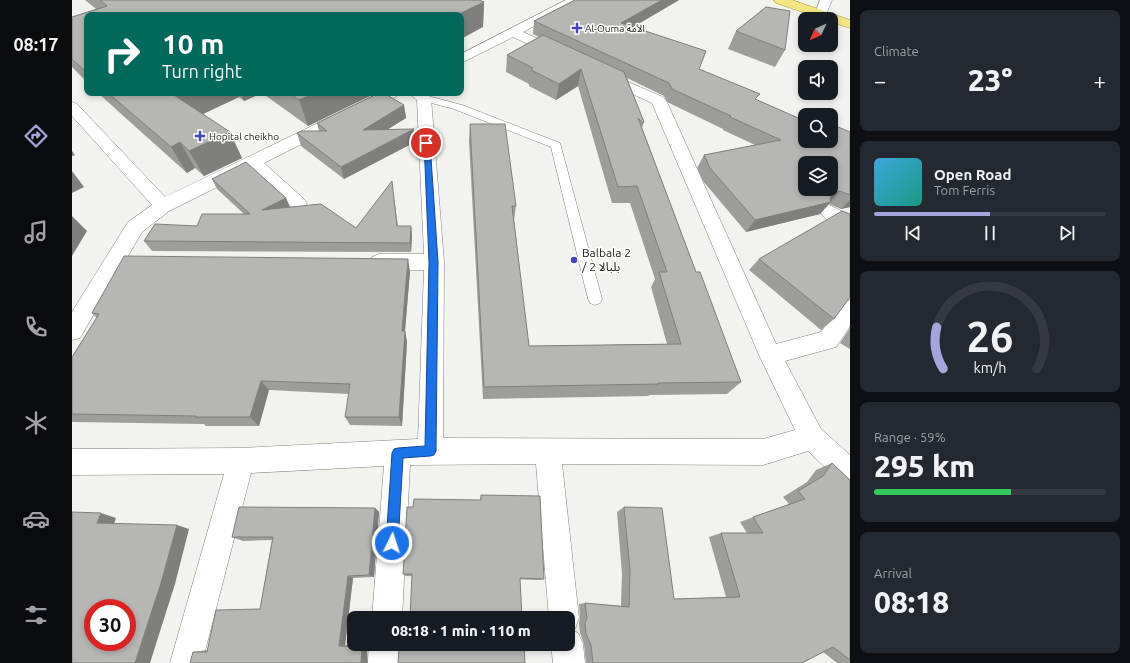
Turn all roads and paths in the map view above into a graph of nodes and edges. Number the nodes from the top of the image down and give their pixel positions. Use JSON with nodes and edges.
{"nodes":[{"id":1,"x":575,"y":0,"type":"edge"},
{"id":2,"x":780,"y":0,"type":"edge"},
{"id":3,"x":826,"y":0,"type":"edge"},
{"id":4,"x":815,"y":12,"type":"edge"},
{"id":5,"x":822,"y":12,"type":"edge"},
{"id":6,"x":838,"y":20,"type":"edge"},
{"id":7,"x":850,"y":24,"type":"edge"},
{"id":8,"x":514,"y":33,"type":"junction"},
{"id":9,"x":464,"y":58,"type":"edge"},
{"id":10,"x":386,"y":96,"type":"edge"},
{"id":11,"x":420,"y":96,"type":"edge"},
{"id":12,"x":72,"y":107,"type":"edge"},
{"id":13,"x":253,"y":162,"type":"junction"},
{"id":14,"x":298,"y":204,"type":"dead end"},
{"id":15,"x":163,"y":206,"type":"junction"},
{"id":16,"x":829,"y":212,"type":"edge"},
{"id":17,"x":850,"y":224,"type":"edge"},
{"id":18,"x":116,"y":259,"type":"junction"},
{"id":19,"x":140,"y":259,"type":"edge"},
{"id":20,"x":362,"y":261,"type":"edge"},
{"id":21,"x":434,"y":262,"type":"junction"},
{"id":22,"x":595,"y":299,"type":"dead end"},
{"id":23,"x":850,"y":309,"type":"edge"},
{"id":24,"x":72,"y":331,"type":"edge"},
{"id":25,"x":770,"y":355,"type":"junction"},
{"id":26,"x":812,"y":438,"type":"junction"},
{"id":27,"x":430,"y":451,"type":"junction"},
{"id":28,"x":548,"y":451,"type":"junction"},
{"id":29,"x":398,"y":453,"type":"junction"},
{"id":30,"x":241,"y":461,"type":"junction"},
{"id":31,"x":72,"y":462,"type":"edge"},
{"id":32,"x":850,"y":473,"type":"edge"},
{"id":33,"x":387,"y":611,"type":"edge"},
{"id":34,"x":563,"y":611,"type":"edge"},
{"id":35,"x":385,"y":651,"type":"edge"},
{"id":36,"x":568,"y":651,"type":"edge"},
{"id":37,"x":186,"y":663,"type":"edge"},
{"id":38,"x":384,"y":663,"type":"edge"},
{"id":39,"x":569,"y":663,"type":"edge"}],
"edges":[{"from":1,"to":8,"type":"street"},
{"from":2,"to":4,"type":"main road"},
{"from":3,"to":5,"type":"street"},
{"from":6,"to":7,"type":"main road"},
{"from":8,"to":9,"type":"street"},
{"from":8,"to":25,"type":"street"},
{"from":10,"to":13,"type":"street"},
{"from":11,"to":21,"type":"street"},
{"from":11,"to":22,"type":"lane"},
{"from":12,"to":15,"type":"street"},
{"from":13,"to":14,"type":"street"},
{"from":13,"to":15,"type":"street"},
{"from":15,"to":18,"type":"street"},
{"from":16,"to":17,"type":"street"},
{"from":18,"to":19,"type":"street"},
{"from":18,"to":24,"type":"street"},
{"from":20,"to":21,"type":"street"},
{"from":21,"to":27,"type":"street"},
{"from":23,"to":25,"type":"street"},
{"from":25,"to":26,"type":"street"},
{"from":26,"to":28,"type":"street"},
{"from":26,"to":32,"type":"street"},
{"from":27,"to":28,"type":"street"},
{"from":27,"to":29,"type":"street"},
{"from":28,"to":34,"type":"street"},
{"from":29,"to":30,"type":"street"},
{"from":29,"to":33,"type":"street"},
{"from":30,"to":31,"type":"street"},
{"from":30,"to":37,"type":"street"},
{"from":35,"to":38,"type":"street"},
{"from":36,"to":39,"type":"street"}]}
